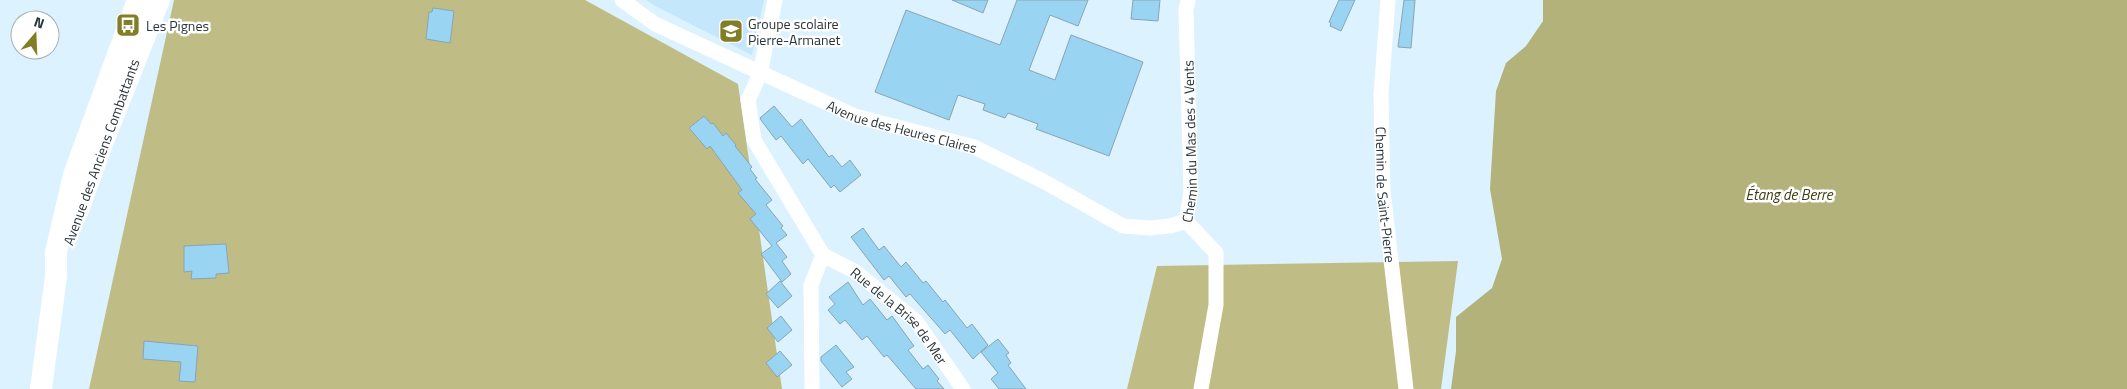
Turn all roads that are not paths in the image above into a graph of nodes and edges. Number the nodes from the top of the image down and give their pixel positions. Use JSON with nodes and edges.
{"nodes":[{"id":1,"x":138,"y":0,"type":"edge"},
{"id":2,"x":159,"y":0,"type":"edge"},
{"id":3,"x":622,"y":0,"type":"edge"},
{"id":4,"x":775,"y":0,"type":"edge"},
{"id":5,"x":1188,"y":0,"type":"edge"},
{"id":6,"x":1388,"y":0,"type":"edge"},
{"id":7,"x":760,"y":74,"type":"junction"},
{"id":8,"x":1186,"y":221,"type":"junction"},
{"id":9,"x":823,"y":255,"type":"junction"},
{"id":10,"x":56,"y":276,"type":"junction"},
{"id":11,"x":40,"y":389,"type":"edge"},
{"id":12,"x":812,"y":389,"type":"edge"},
{"id":13,"x":964,"y":389,"type":"edge"},
{"id":14,"x":1201,"y":389,"type":"edge"},
{"id":15,"x":1406,"y":389,"type":"edge"}],
"edges":[{"from":1,"to":10,"type":"main road","name":"Avenue des Anciens Combattants"},
{"from":2,"to":10,"type":"main road","name":"Avenue des Anciens Combattants"},
{"from":3,"to":7,"type":"street","name":"Avenue des Heures Claires"},
{"from":4,"to":7,"type":"street"},
{"from":5,"to":8,"type":"street","name":"Chemin du Mas des 4 Vents"},
{"from":6,"to":15,"type":"street","name":"Chemin de Saint-Pierre"},
{"from":7,"to":8,"type":"street","name":"Avenue des Heures Claires"},
{"from":7,"to":9,"type":"street"},
{"from":8,"to":14,"type":"street","name":"Chemin du Mas des 4 Vents"},
{"from":9,"to":12,"type":"street"},
{"from":9,"to":13,"type":"street","name":"Rue de la Brise de Mer"},
{"from":10,"to":11,"type":"main road","name":"Avenue des Anciens Combattants"}]}
